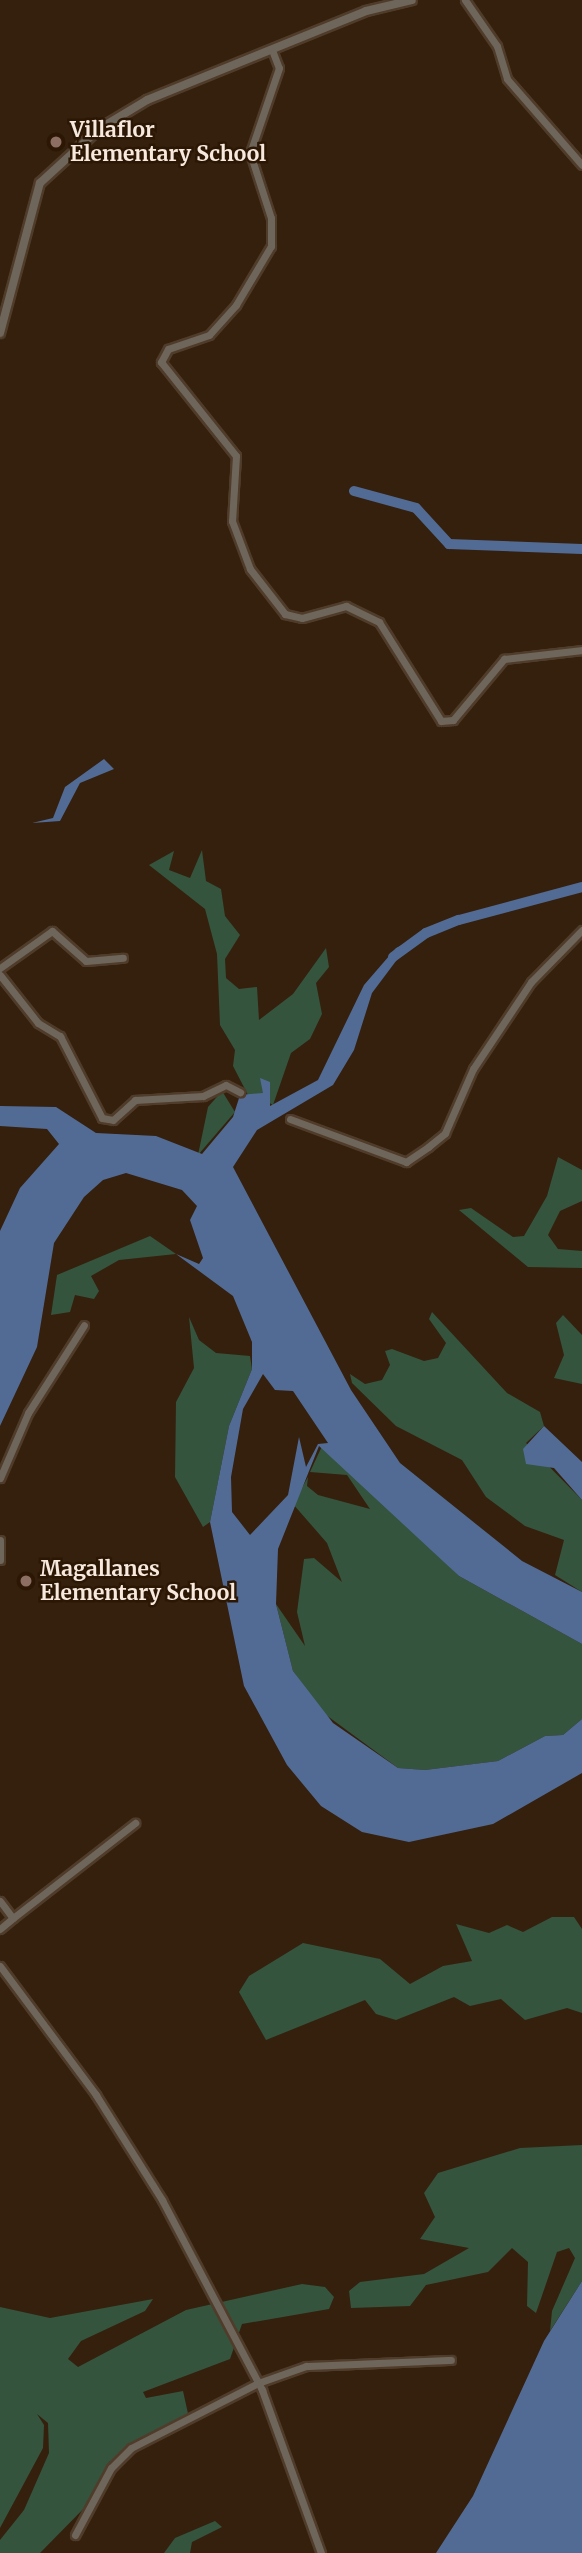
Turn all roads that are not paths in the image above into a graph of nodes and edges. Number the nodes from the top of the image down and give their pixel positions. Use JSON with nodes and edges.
{"nodes":[{"id":1,"x":412,"y":0,"type":"edge"},
{"id":2,"x":465,"y":0,"type":"edge"},
{"id":3,"x":272,"y":50,"type":"junction"},
{"id":4,"x":582,"y":164,"type":"edge"},
{"id":5,"x":0,"y":333,"type":"edge"},
{"id":6,"x":582,"y":650,"type":"edge"},
{"id":7,"x":582,"y":930,"type":"edge"},
{"id":8,"x":123,"y":958,"type":"dead end"},
{"id":9,"x":0,"y":968,"type":"edge"},
{"id":10,"x":0,"y":975,"type":"edge"},
{"id":11,"x":240,"y":1092,"type":"dead end"},
{"id":12,"x":290,"y":1119,"type":"dead end"},
{"id":13,"x":84,"y":1325,"type":"dead end"},
{"id":14,"x":0,"y":1478,"type":"edge"},
{"id":15,"x":0,"y":1540,"type":"edge"},
{"id":16,"x":0,"y":1560,"type":"edge"},
{"id":17,"x":135,"y":1823,"type":"dead end"},
{"id":18,"x":0,"y":1901,"type":"edge"},
{"id":19,"x":13,"y":1918,"type":"junction"},
{"id":20,"x":0,"y":1929,"type":"edge"},
{"id":21,"x":0,"y":1966,"type":"edge"},
{"id":22,"x":452,"y":2360,"type":"dead end"},
{"id":23,"x":258,"y":2383,"type":"junction"},
{"id":24,"x":75,"y":2535,"type":"dead end"},
{"id":25,"x":321,"y":2553,"type":"edge"}],
"edges":[{"from":1,"to":3,"type":"street"},
{"from":2,"to":4,"type":"street"},
{"from":3,"to":5,"type":"street"},
{"from":3,"to":6,"type":"street"},
{"from":7,"to":12,"type":"street"},
{"from":8,"to":9,"type":"street"},
{"from":10,"to":11,"type":"street"},
{"from":13,"to":14,"type":"street"},
{"from":15,"to":16,"type":"street"},
{"from":17,"to":19,"type":"street"},
{"from":18,"to":19,"type":"street"},
{"from":19,"to":20,"type":"street"},
{"from":21,"to":23,"type":"street"},
{"from":22,"to":23,"type":"street"},
{"from":23,"to":24,"type":"street"},
{"from":23,"to":25,"type":"street"}]}
